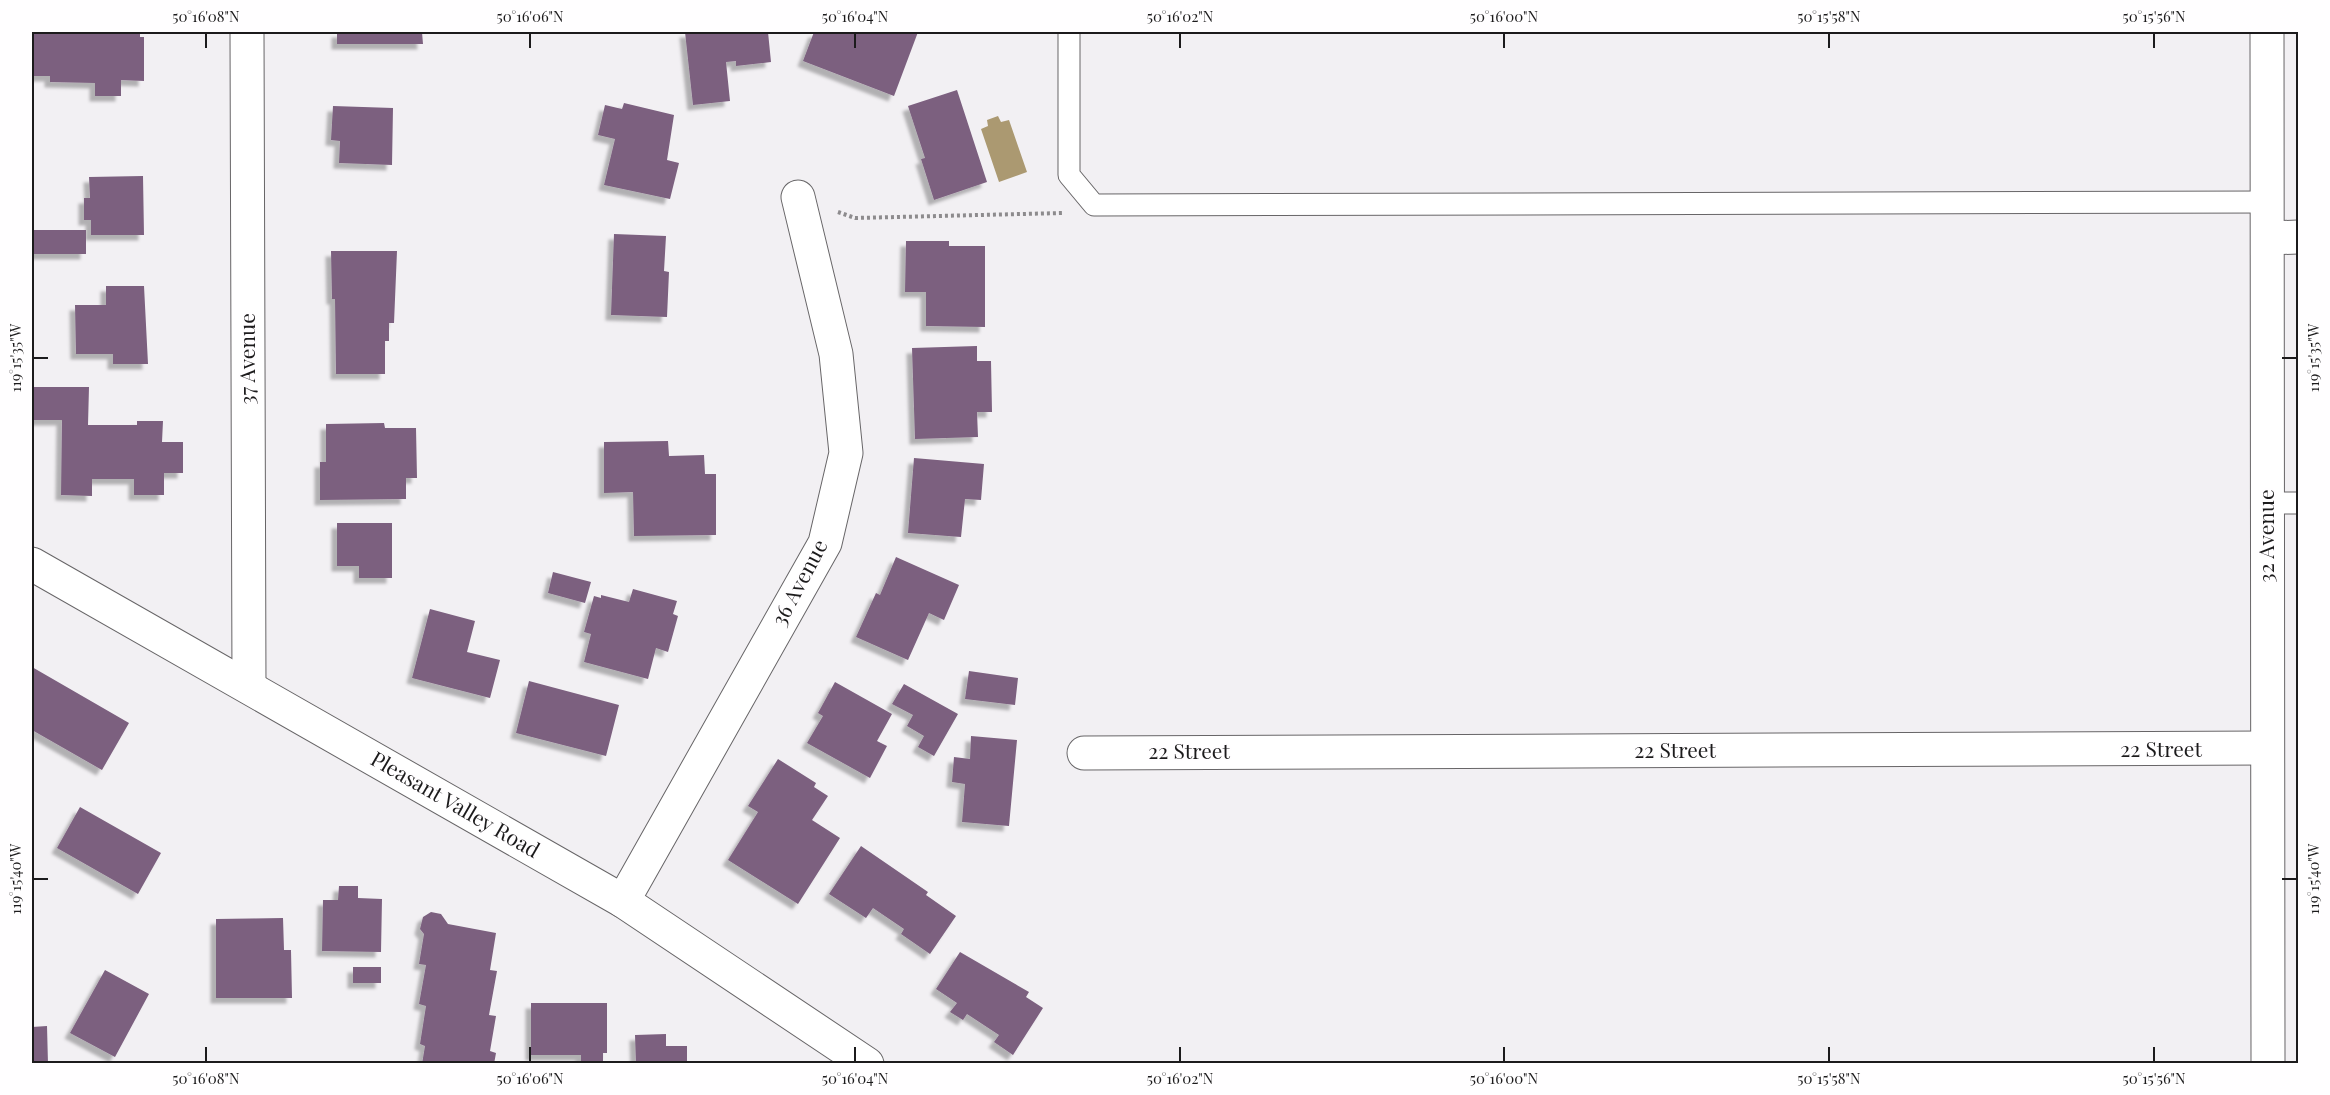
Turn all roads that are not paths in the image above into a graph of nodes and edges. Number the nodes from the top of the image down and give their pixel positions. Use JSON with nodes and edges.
{"nodes":[{"id":1,"x":247,"y":32,"type":"edge"},
{"id":2,"x":1069,"y":32,"type":"edge"},
{"id":3,"x":2267,"y":32,"type":"edge"},
{"id":4,"x":798,"y":197,"type":"road end"},
{"id":5,"x":2268,"y":202,"type":"junction"},
{"id":6,"x":2283,"y":238,"type":"edge"},
{"id":7,"x":2283,"y":503,"type":"edge"},
{"id":8,"x":32,"y":564,"type":"edge"},
{"id":9,"x":249,"y":687,"type":"junction"},
{"id":10,"x":2266,"y":748,"type":"junction"},
{"id":11,"x":1083,"y":753,"type":"dead end"},
{"id":12,"x":623,"y":901,"type":"junction"},
{"id":13,"x":2270,"y":1056,"type":"edge"},
{"id":14,"x":867,"y":1064,"type":"edge"}],
"edges":[{"from":1,"to":9,"type":"street","name":"37 Avenue"},
{"from":2,"to":5,"type":"lane"},
{"from":3,"to":5,"type":"street","name":"32 Avenue"},
{"from":4,"to":12,"type":"street","name":"36 Avenue"},
{"from":5,"to":6,"type":"street","name":"32 Avenue"},
{"from":6,"to":7,"type":"street","name":"32 Avenue"},
{"from":7,"to":10,"type":"street","name":"32 Avenue"},
{"from":8,"to":9,"type":"street","name":"Pleasant Valley Road"},
{"from":9,"to":12,"type":"street","name":"Pleasant Valley Road"},
{"from":10,"to":11,"type":"street","name":"22 Street"},
{"from":10,"to":13,"type":"street","name":"32 Avenue"},
{"from":12,"to":14,"type":"street","name":"Pleasant Valley Road"}]}
